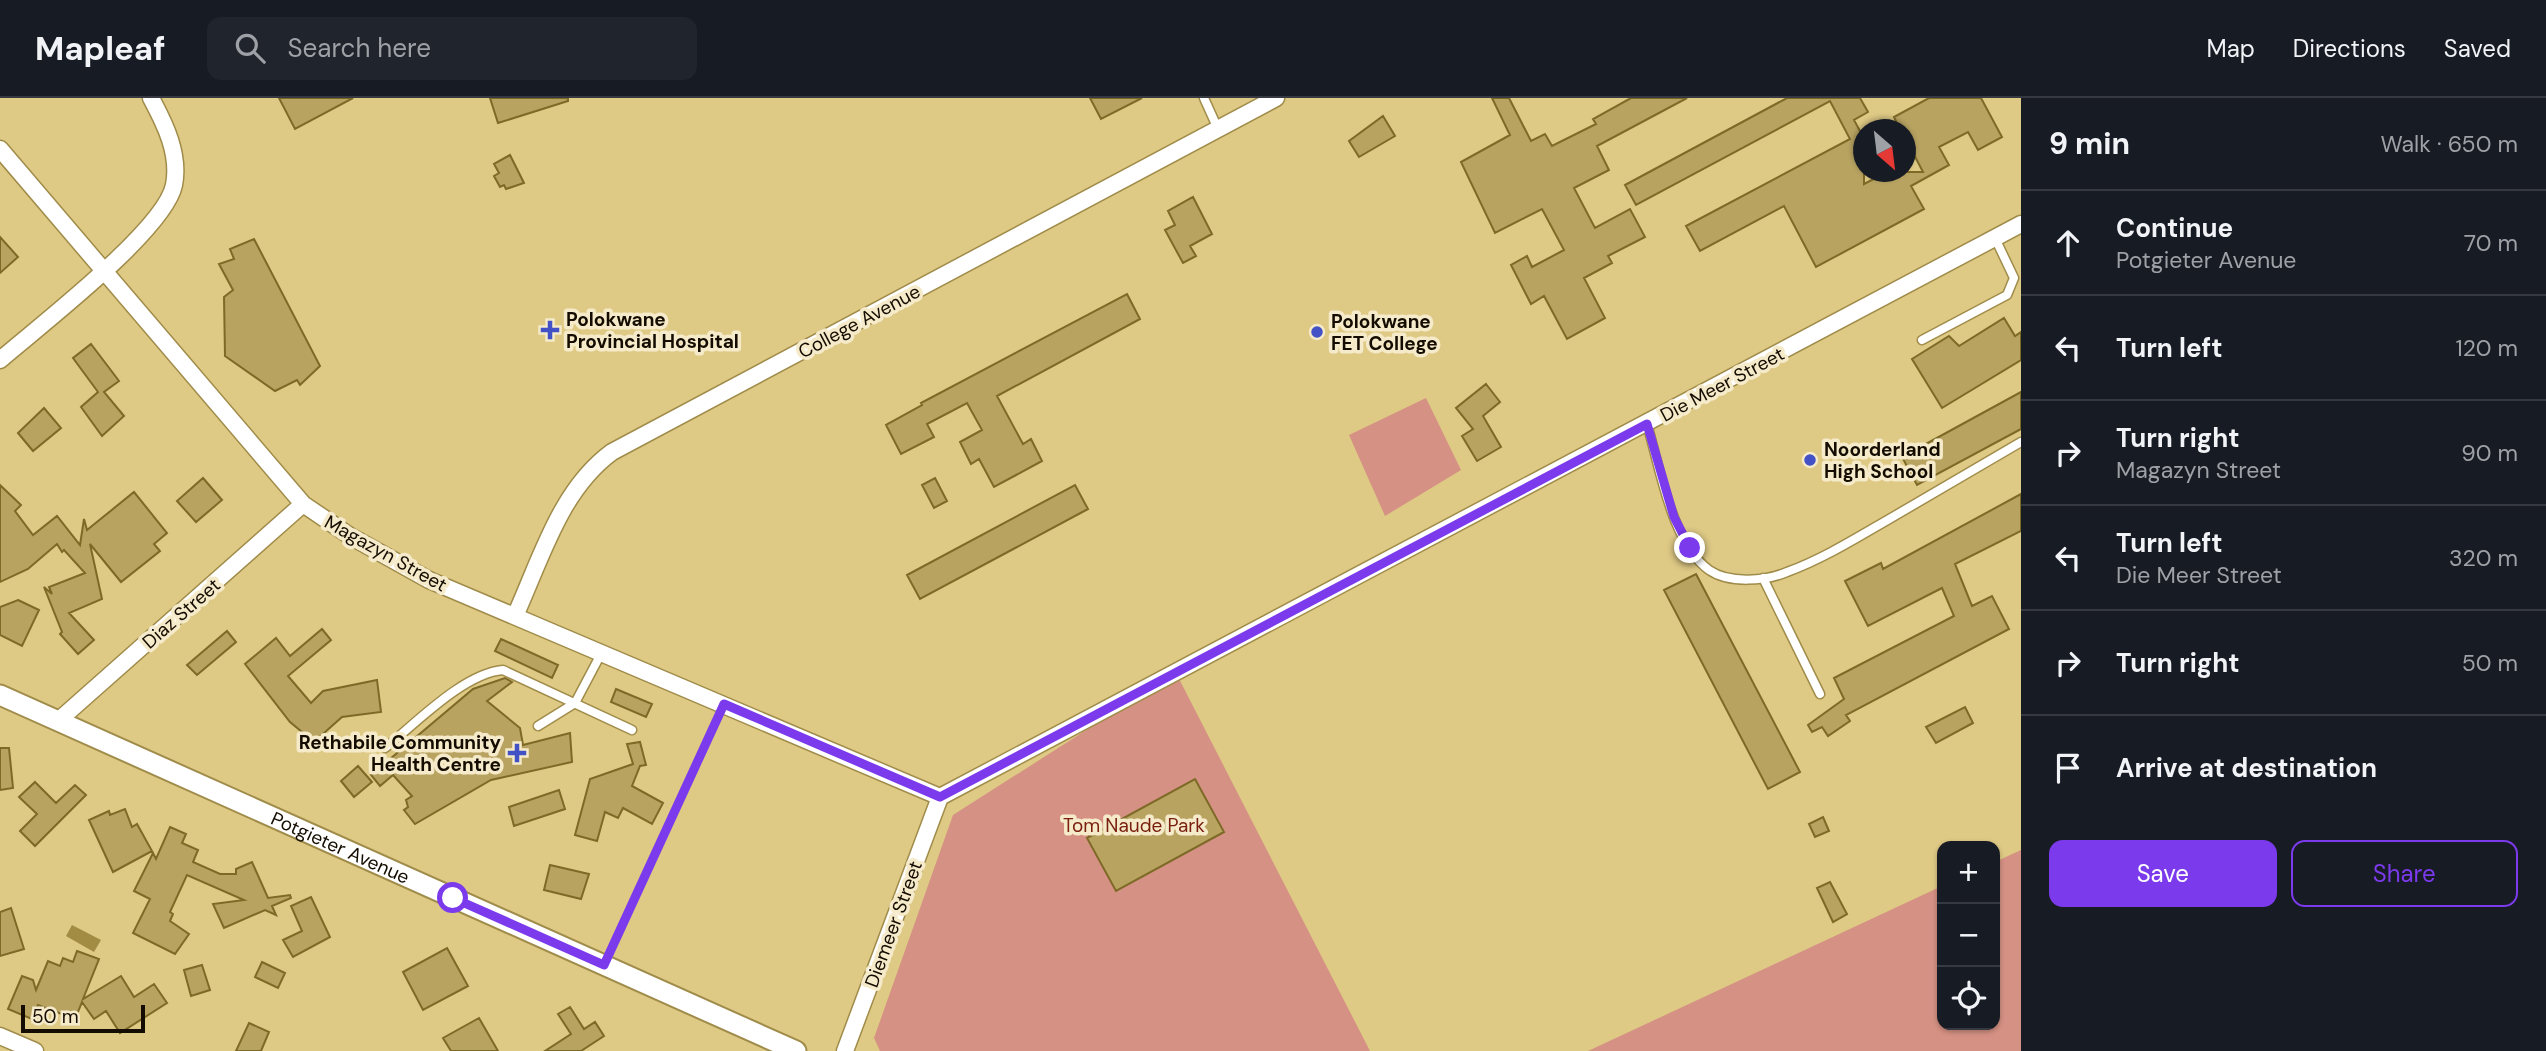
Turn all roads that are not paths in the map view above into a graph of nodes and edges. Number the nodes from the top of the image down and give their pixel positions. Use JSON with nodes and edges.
{"nodes":[{"id":1,"x":151,"y":98,"type":"edge"},
{"id":2,"x":1204,"y":98,"type":"edge"},
{"id":3,"x":1276,"y":98,"type":"edge"},
{"id":4,"x":1259,"y":102,"type":"edge"},
{"id":5,"x":1218,"y":129,"type":"junction"},
{"id":6,"x":0,"y":149,"type":"edge"},
{"id":7,"x":2021,"y":224,"type":"edge"},
{"id":8,"x":1995,"y":238,"type":"junction"},
{"id":9,"x":103,"y":270,"type":"junction"},
{"id":10,"x":1922,"y":340,"type":"dead end"},
{"id":11,"x":0,"y":360,"type":"edge"},
{"id":12,"x":1647,"y":424,"type":"junction"},
{"id":13,"x":2021,"y":442,"type":"edge"},
{"id":14,"x":303,"y":504,"type":"junction"},
{"id":15,"x":1763,"y":578,"type":"junction"},
{"id":16,"x":515,"y":616,"type":"junction"},
{"id":17,"x":602,"y":652,"type":"junction"},
{"id":18,"x":1820,"y":694,"type":"dead end"},
{"id":19,"x":0,"y":695,"type":"edge"},
{"id":20,"x":575,"y":703,"type":"junction"},
{"id":21,"x":58,"y":721,"type":"junction"},
{"id":22,"x":538,"y":726,"type":"dead end"},
{"id":23,"x":632,"y":730,"type":"dead end"},
{"id":24,"x":385,"y":748,"type":"dead end"},
{"id":25,"x":940,"y":797,"type":"junction"},
{"id":26,"x":0,"y":1036,"type":"edge"},
{"id":27,"x":35,"y":1051,"type":"edge"},
{"id":28,"x":796,"y":1051,"type":"edge"},
{"id":29,"x":845,"y":1051,"type":"edge"}],
"edges":[{"from":1,"to":9,"type":"street"},
{"from":2,"to":5,"type":"lane"},
{"from":3,"to":4,"type":"street","name":"College Avenue"},
{"from":4,"to":5,"type":"street","name":"College Avenue"},
{"from":5,"to":16,"type":"street","name":"College Avenue"},
{"from":6,"to":9,"type":"street","name":"Magazyn Street"},
{"from":7,"to":8,"type":"street","name":"Die Meer Street"},
{"from":8,"to":10,"type":"lane"},
{"from":8,"to":12,"type":"street","name":"Die Meer Street"},
{"from":9,"to":11,"type":"street"},
{"from":9,"to":14,"type":"street","name":"Magazyn Street"},
{"from":12,"to":15,"type":"lane"},
{"from":12,"to":25,"type":"street","name":"Die Meer Street"},
{"from":13,"to":15,"type":"lane"},
{"from":14,"to":16,"type":"street","name":"Magazyn Street"},
{"from":14,"to":21,"type":"street","name":"Diaz Street"},
{"from":15,"to":18,"type":"lane"},
{"from":16,"to":17,"type":"street","name":"Magazyn Street"},
{"from":17,"to":20,"type":"lane"},
{"from":17,"to":25,"type":"street","name":"Magazyn Street"},
{"from":19,"to":21,"type":"street","name":"Potgieter Avenue"},
{"from":20,"to":22,"type":"lane"},
{"from":20,"to":23,"type":"lane"},
{"from":20,"to":24,"type":"lane"},
{"from":21,"to":28,"type":"street","name":"Potgieter Avenue"},
{"from":25,"to":29,"type":"street","name":"Diemeer Street"},
{"from":26,"to":27,"type":"street"}]}
